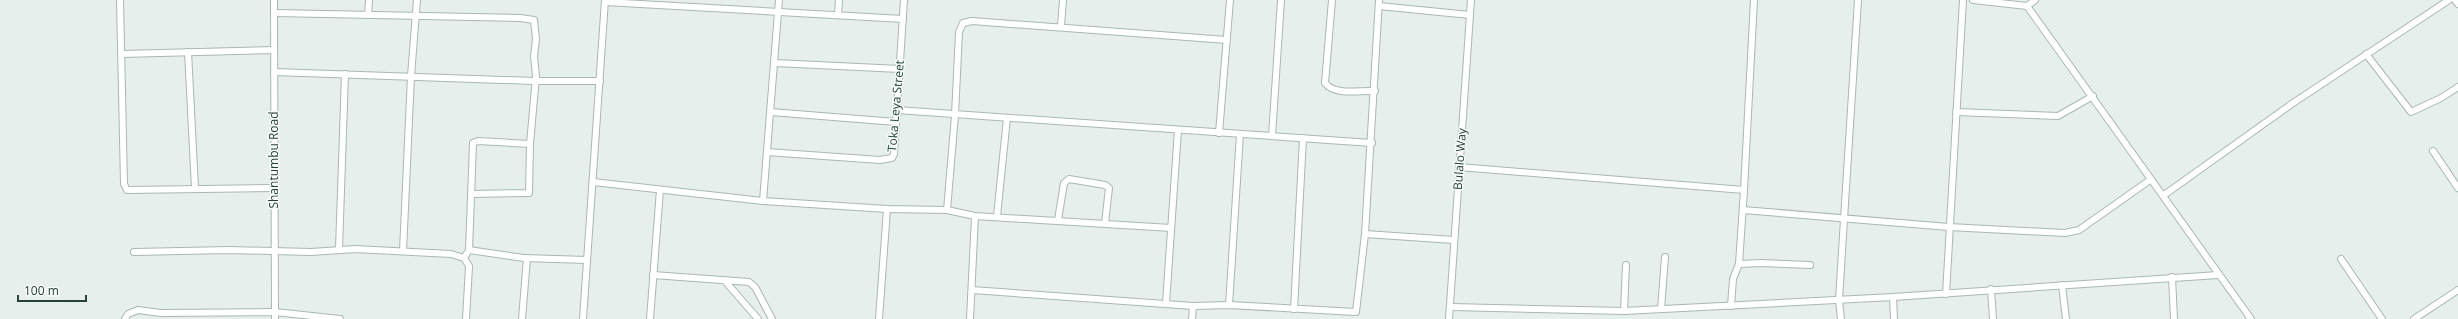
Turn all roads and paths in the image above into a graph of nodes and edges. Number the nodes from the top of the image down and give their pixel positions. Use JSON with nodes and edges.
{"nodes":[{"id":1,"x":120,"y":0,"type":"edge"},
{"id":2,"x":274,"y":0,"type":"edge"},
{"id":3,"x":369,"y":0,"type":"edge"},
{"id":4,"x":417,"y":0,"type":"edge"},
{"id":5,"x":779,"y":0,"type":"edge"},
{"id":6,"x":839,"y":0,"type":"edge"},
{"id":7,"x":904,"y":0,"type":"edge"},
{"id":8,"x":1064,"y":0,"type":"edge"},
{"id":9,"x":1230,"y":0,"type":"edge"},
{"id":10,"x":1282,"y":0,"type":"edge"},
{"id":11,"x":1332,"y":0,"type":"edge"},
{"id":12,"x":1471,"y":0,"type":"edge"},
{"id":13,"x":1754,"y":0,"type":"edge"},
{"id":14,"x":1858,"y":0,"type":"edge"},
{"id":15,"x":1963,"y":0,"type":"edge"},
{"id":16,"x":1972,"y":0,"type":"edge"},
{"id":17,"x":2035,"y":0,"type":"edge"},
{"id":18,"x":2448,"y":0,"type":"edge"},
{"id":19,"x":2455,"y":0,"type":"edge"},
{"id":20,"x":605,"y":1,"type":"edge"},
{"id":21,"x":1379,"y":3,"type":"edge"},
{"id":22,"x":2458,"y":4,"type":"edge"},
{"id":23,"x":2027,"y":6,"type":"junction"},
{"id":24,"x":274,"y":13,"type":"junction"},
{"id":25,"x":778,"y":13,"type":"junction"},
{"id":26,"x":417,"y":14,"type":"junction"},
{"id":27,"x":368,"y":15,"type":"junction"},
{"id":28,"x":838,"y":15,"type":"junction"},
{"id":29,"x":1470,"y":15,"type":"junction"},
{"id":30,"x":903,"y":19,"type":"junction"},
{"id":31,"x":1061,"y":26,"type":"junction"},
{"id":32,"x":1227,"y":40,"type":"junction"},
{"id":33,"x":274,"y":50,"type":"junction"},
{"id":34,"x":188,"y":52,"type":"junction"},
{"id":35,"x":122,"y":54,"type":"junction"},
{"id":36,"x":2366,"y":54,"type":"junction"},
{"id":37,"x":775,"y":63,"type":"junction"},
{"id":38,"x":900,"y":69,"type":"junction"},
{"id":39,"x":274,"y":72,"type":"junction"},
{"id":40,"x":345,"y":74,"type":"junction"},
{"id":41,"x":411,"y":76,"type":"junction"},
{"id":42,"x":534,"y":81,"type":"junction"},
{"id":43,"x":600,"y":81,"type":"junction"},
{"id":44,"x":2458,"y":87,"type":"edge"},
{"id":45,"x":1375,"y":91,"type":"junction"},
{"id":46,"x":2093,"y":96,"type":"junction"},
{"id":47,"x":897,"y":110,"type":"junction"},
{"id":48,"x":771,"y":112,"type":"junction"},
{"id":49,"x":1956,"y":112,"type":"junction"},
{"id":50,"x":955,"y":115,"type":"junction"},
{"id":51,"x":1007,"y":118,"type":"junction"},
{"id":52,"x":896,"y":122,"type":"junction"},
{"id":53,"x":1178,"y":130,"type":"junction"},
{"id":54,"x":1220,"y":133,"type":"junction"},
{"id":55,"x":1240,"y":134,"type":"junction"},
{"id":56,"x":1272,"y":136,"type":"junction"},
{"id":57,"x":1304,"y":138,"type":"junction"},
{"id":58,"x":1372,"y":143,"type":"junction"},
{"id":59,"x":530,"y":144,"type":"junction"},
{"id":60,"x":2433,"y":151,"type":"dead end"},
{"id":61,"x":767,"y":152,"type":"junction"},
{"id":62,"x":1459,"y":167,"type":"junction"},
{"id":63,"x":2150,"y":180,"type":"junction"},
{"id":64,"x":593,"y":182,"type":"junction"},
{"id":65,"x":195,"y":188,"type":"junction"},
{"id":66,"x":274,"y":188,"type":"junction"},
{"id":67,"x":2458,"y":188,"type":"edge"},
{"id":68,"x":660,"y":190,"type":"junction"},
{"id":69,"x":1744,"y":190,"type":"junction"},
{"id":70,"x":471,"y":194,"type":"junction"},
{"id":71,"x":2164,"y":195,"type":"junction"},
{"id":72,"x":763,"y":200,"type":"junction"},
{"id":73,"x":887,"y":210,"type":"junction"},
{"id":74,"x":947,"y":210,"type":"junction"},
{"id":75,"x":1743,"y":210,"type":"junction"},
{"id":76,"x":975,"y":216,"type":"junction"},
{"id":77,"x":997,"y":216,"type":"junction"},
{"id":78,"x":1844,"y":219,"type":"junction"},
{"id":79,"x":1058,"y":220,"type":"junction"},
{"id":80,"x":1105,"y":223,"type":"junction"},
{"id":81,"x":1949,"y":227,"type":"junction"},
{"id":82,"x":1171,"y":228,"type":"junction"},
{"id":83,"x":1365,"y":234,"type":"junction"},
{"id":84,"x":1454,"y":240,"type":"junction"},
{"id":85,"x":339,"y":249,"type":"junction"},
{"id":86,"x":274,"y":250,"type":"junction"},
{"id":87,"x":469,"y":250,"type":"junction"},
{"id":88,"x":403,"y":251,"type":"junction"},
{"id":89,"x":134,"y":252,"type":"dead end"},
{"id":90,"x":464,"y":258,"type":"junction"},
{"id":91,"x":527,"y":258,"type":"junction"},
{"id":92,"x":1665,"y":258,"type":"dead end"},
{"id":93,"x":2342,"y":259,"type":"dead end"},
{"id":94,"x":587,"y":260,"type":"junction"},
{"id":95,"x":1739,"y":264,"type":"junction"},
{"id":96,"x":1626,"y":265,"type":"dead end"},
{"id":97,"x":1810,"y":265,"type":"dead end"},
{"id":98,"x":653,"y":275,"type":"junction"},
{"id":99,"x":2218,"y":275,"type":"junction"},
{"id":100,"x":2172,"y":277,"type":"junction"},
{"id":101,"x":725,"y":281,"type":"junction"},
{"id":102,"x":2062,"y":285,"type":"junction"},
{"id":103,"x":972,"y":290,"type":"junction"},
{"id":104,"x":1991,"y":290,"type":"junction"},
{"id":105,"x":2458,"y":290,"type":"edge"},
{"id":106,"x":1946,"y":294,"type":"junction"},
{"id":107,"x":1893,"y":297,"type":"junction"},
{"id":108,"x":1839,"y":300,"type":"junction"},
{"id":109,"x":1166,"y":303,"type":"junction"},
{"id":110,"x":1229,"y":305,"type":"junction"},
{"id":111,"x":1193,"y":306,"type":"junction"},
{"id":112,"x":1731,"y":306,"type":"junction"},
{"id":113,"x":1450,"y":307,"type":"junction"},
{"id":114,"x":1294,"y":309,"type":"junction"},
{"id":115,"x":1661,"y":310,"type":"junction"},
{"id":116,"x":1624,"y":311,"type":"junction"},
{"id":117,"x":275,"y":312,"type":"junction"},
{"id":118,"x":125,"y":319,"type":"edge"},
{"id":119,"x":275,"y":319,"type":"edge"},
{"id":120,"x":340,"y":319,"type":"edge"},
{"id":121,"x":466,"y":319,"type":"edge"},
{"id":122,"x":522,"y":319,"type":"edge"},
{"id":123,"x":583,"y":319,"type":"edge"},
{"id":124,"x":650,"y":319,"type":"edge"},
{"id":125,"x":758,"y":319,"type":"edge"},
{"id":126,"x":772,"y":319,"type":"edge"},
{"id":127,"x":879,"y":319,"type":"edge"},
{"id":128,"x":970,"y":319,"type":"edge"},
{"id":129,"x":1192,"y":319,"type":"edge"},
{"id":130,"x":1449,"y":319,"type":"edge"},
{"id":131,"x":1841,"y":319,"type":"edge"},
{"id":132,"x":1894,"y":319,"type":"edge"},
{"id":133,"x":1992,"y":319,"type":"edge"},
{"id":134,"x":2066,"y":319,"type":"edge"},
{"id":135,"x":2174,"y":319,"type":"edge"},
{"id":136,"x":2251,"y":319,"type":"edge"},
{"id":137,"x":2382,"y":319,"type":"edge"},
{"id":138,"x":2414,"y":319,"type":"edge"}],
"edges":[{"from":1,"to":35,"type":"street"},
{"from":2,"to":24,"type":"street","name":"Shantumbu Road"},
{"from":3,"to":27,"type":"street"},
{"from":4,"to":26,"type":"street"},
{"from":5,"to":25,"type":"street"},
{"from":6,"to":28,"type":"street"},
{"from":7,"to":30,"type":"street","name":"Toka Leya Street"},
{"from":8,"to":31,"type":"street"},
{"from":9,"to":32,"type":"street"},
{"from":10,"to":56,"type":"street"},
{"from":11,"to":45,"type":"street"},
{"from":12,"to":29,"type":"street","name":"Bulalo Way"},
{"from":13,"to":69,"type":"street"},
{"from":14,"to":78,"type":"street"},
{"from":15,"to":49,"type":"street"},
{"from":16,"to":23,"type":"street"},
{"from":17,"to":23,"type":"street"},
{"from":18,"to":36,"type":"street"},
{"from":19,"to":22,"type":"street"},
{"from":20,"to":25,"type":"street"},
{"from":20,"to":43,"type":"street"},
{"from":21,"to":29,"type":"street"},
{"from":21,"to":45,"type":"street"},
{"from":23,"to":46,"type":"street"},
{"from":24,"to":27,"type":"street"},
{"from":24,"to":33,"type":"street","name":"Shantumbu Road"},
{"from":25,"to":28,"type":"street"},
{"from":25,"to":37,"type":"street"},
{"from":26,"to":27,"type":"street"},
{"from":26,"to":41,"type":"street"},
{"from":26,"to":42,"type":"street"},
{"from":28,"to":30,"type":"street"},
{"from":29,"to":62,"type":"street","name":"Bulalo Way"},
{"from":30,"to":38,"type":"street","name":"Toka Leya Street"},
{"from":31,"to":32,"type":"street"},
{"from":31,"to":50,"type":"street"},
{"from":32,"to":54,"type":"street"},
{"from":33,"to":34,"type":"street"},
{"from":33,"to":39,"type":"street","name":"Shantumbu Road"},
{"from":34,"to":35,"type":"street"},
{"from":34,"to":65,"type":"street"},
{"from":35,"to":65,"type":"street"},
{"from":36,"to":44,"type":"street"},
{"from":36,"to":71,"type":"street"},
{"from":37,"to":38,"type":"street"},
{"from":37,"to":48,"type":"street"},
{"from":38,"to":47,"type":"street","name":"Toka Leya Street"},
{"from":39,"to":40,"type":"street"},
{"from":39,"to":66,"type":"street","name":"Shantumbu Road"},
{"from":40,"to":41,"type":"street"},
{"from":40,"to":85,"type":"street"},
{"from":41,"to":42,"type":"street"},
{"from":41,"to":88,"type":"street"},
{"from":42,"to":43,"type":"street"},
{"from":42,"to":59,"type":"street"},
{"from":43,"to":64,"type":"street"},
{"from":45,"to":58,"type":"street"},
{"from":46,"to":49,"type":"street"},
{"from":46,"to":63,"type":"street"},
{"from":47,"to":50,"type":"street"},
{"from":47,"to":52,"type":"street","name":"Toka Leya Street"},
{"from":48,"to":52,"type":"street"},
{"from":48,"to":61,"type":"street"},
{"from":49,"to":81,"type":"street"},
{"from":50,"to":51,"type":"street"},
{"from":50,"to":74,"type":"street"},
{"from":51,"to":53,"type":"street"},
{"from":51,"to":77,"type":"street"},
{"from":52,"to":61,"type":"street","name":"Toka Leya Street"},
{"from":53,"to":54,"type":"street"},
{"from":53,"to":82,"type":"street"},
{"from":54,"to":55,"type":"street"},
{"from":55,"to":56,"type":"street"},
{"from":55,"to":110,"type":"street"},
{"from":56,"to":57,"type":"street"},
{"from":57,"to":58,"type":"street"},
{"from":57,"to":114,"type":"street"},
{"from":58,"to":83,"type":"street"},
{"from":59,"to":70,"type":"street"},
{"from":59,"to":70,"type":"street"},
{"from":60,"to":67,"type":"street"},
{"from":61,"to":72,"type":"street"},
{"from":62,"to":69,"type":"street"},
{"from":62,"to":84,"type":"street","name":"Bulalo Way"},
{"from":63,"to":71,"type":"street"},
{"from":63,"to":81,"type":"street"},
{"from":64,"to":68,"type":"street"},
{"from":64,"to":94,"type":"street"},
{"from":65,"to":66,"type":"street"},
{"from":66,"to":86,"type":"street","name":"Shantumbu Road"},
{"from":68,"to":72,"type":"street"},
{"from":68,"to":98,"type":"street"},
{"from":69,"to":75,"type":"street"},
{"from":70,"to":87,"type":"street"},
{"from":71,"to":99,"type":"street"},
{"from":72,"to":73,"type":"street"},
{"from":73,"to":74,"type":"street"},
{"from":73,"to":127,"type":"street"},
{"from":74,"to":76,"type":"street"},
{"from":75,"to":78,"type":"street"},
{"from":75,"to":95,"type":"street"},
{"from":76,"to":77,"type":"street"},
{"from":76,"to":103,"type":"street"},
{"from":77,"to":79,"type":"street"},
{"from":78,"to":81,"type":"street"},
{"from":78,"to":108,"type":"street"},
{"from":79,"to":80,"type":"street"},
{"from":79,"to":80,"type":"street"},
{"from":80,"to":82,"type":"street"},
{"from":81,"to":106,"type":"street"},
{"from":82,"to":109,"type":"street"},
{"from":83,"to":84,"type":"street"},
{"from":83,"to":114,"type":"street"},
{"from":84,"to":113,"type":"street","name":"Bulalo Way"},
{"from":85,"to":86,"type":"street"},
{"from":85,"to":88,"type":"street"},
{"from":86,"to":89,"type":"street"},
{"from":86,"to":117,"type":"street","name":"Shantumbu Road"},
{"from":87,"to":90,"type":"street"},
{"from":87,"to":91,"type":"street"},
{"from":88,"to":90,"type":"street"},
{"from":90,"to":121,"type":"street"},
{"from":91,"to":94,"type":"street"},
{"from":91,"to":122,"type":"street"},
{"from":92,"to":115,"type":"street"},
{"from":93,"to":137,"type":"street"},
{"from":94,"to":123,"type":"street"},
{"from":95,"to":97,"type":"street"},
{"from":95,"to":112,"type":"street"},
{"from":96,"to":116,"type":"street"},
{"from":98,"to":101,"type":"street"},
{"from":98,"to":124,"type":"street"},
{"from":99,"to":100,"type":"street"},
{"from":99,"to":136,"type":"street"},
{"from":100,"to":102,"type":"street"},
{"from":100,"to":135,"type":"street"},
{"from":101,"to":125,"type":"street"},
{"from":101,"to":126,"type":"street"},
{"from":102,"to":104,"type":"street"},
{"from":102,"to":134,"type":"street"},
{"from":103,"to":109,"type":"street"},
{"from":103,"to":128,"type":"street"},
{"from":104,"to":106,"type":"street"},
{"from":104,"to":133,"type":"street"},
{"from":105,"to":138,"type":"street"},
{"from":106,"to":107,"type":"street"},
{"from":107,"to":108,"type":"street"},
{"from":107,"to":132,"type":"street"},
{"from":108,"to":112,"type":"street"},
{"from":108,"to":131,"type":"street"},
{"from":109,"to":111,"type":"street"},
{"from":110,"to":111,"type":"street"},
{"from":110,"to":114,"type":"street"},
{"from":111,"to":129,"type":"street"},
{"from":112,"to":115,"type":"street"},
{"from":113,"to":116,"type":"street"},
{"from":113,"to":130,"type":"street","name":"Bulalo Way"},
{"from":115,"to":116,"type":"street"},
{"from":117,"to":118,"type":"street"},
{"from":117,"to":119,"type":"street","name":"Shantumbu Road"},
{"from":117,"to":120,"type":"street"}]}
